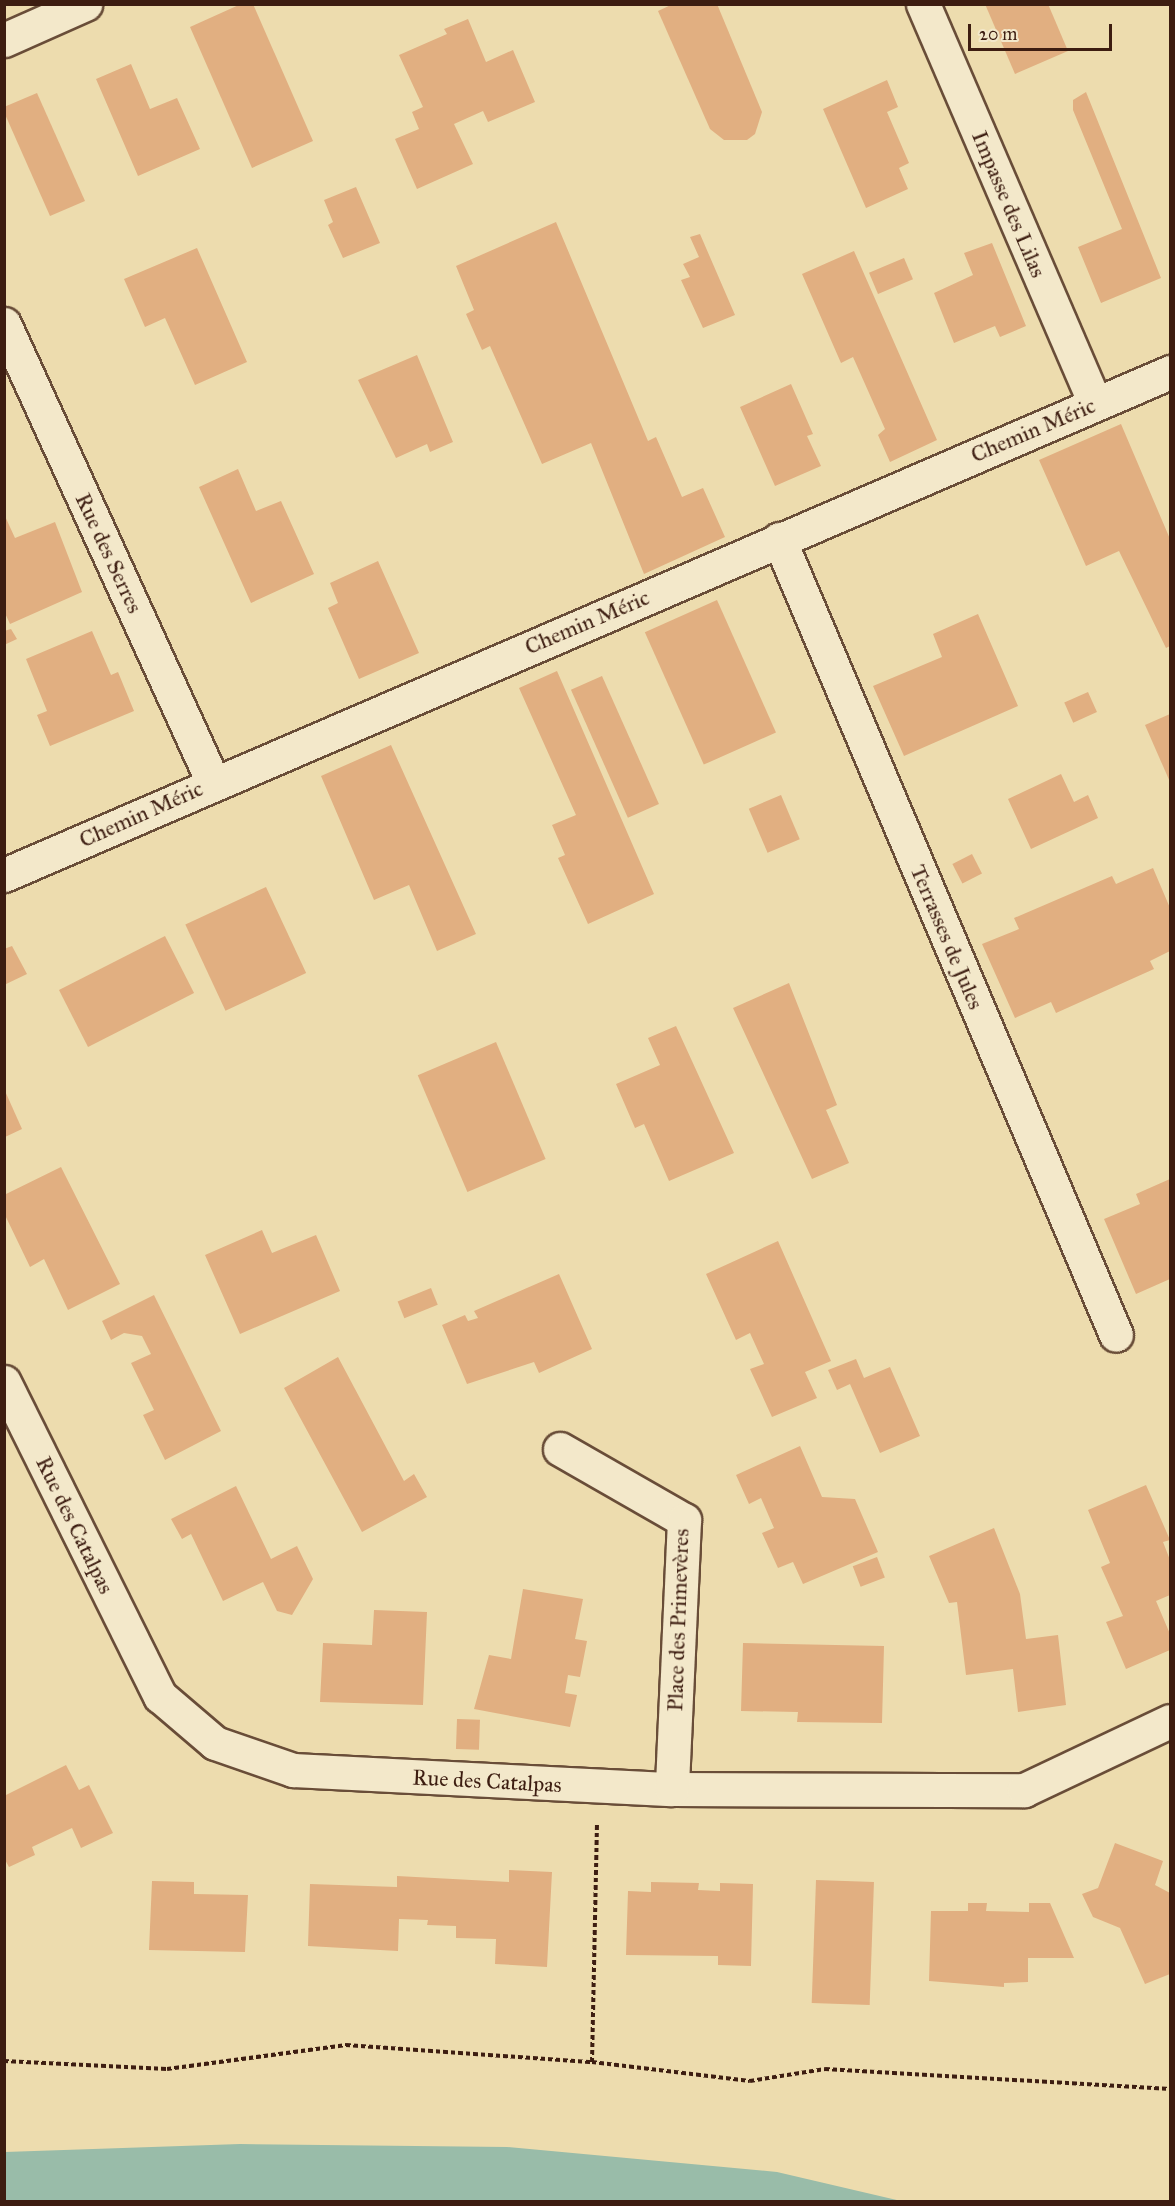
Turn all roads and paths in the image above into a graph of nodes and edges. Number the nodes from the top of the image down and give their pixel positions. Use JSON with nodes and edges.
{"nodes":[{"id":1,"x":85,"y":4,"type":"edge"},
{"id":2,"x":923,"y":4,"type":"edge"},
{"id":3,"x":4,"y":40,"type":"edge"},
{"id":4,"x":4,"y":324,"type":"edge"},
{"id":5,"x":1170,"y":372,"type":"edge"},
{"id":6,"x":1095,"y":403,"type":"junction"},
{"id":7,"x":778,"y":539,"type":"junction"},
{"id":8,"x":213,"y":782,"type":"junction"},
{"id":9,"x":4,"y":875,"type":"edge"},
{"id":10,"x":1116,"y":1335,"type":"dead end"},
{"id":11,"x":4,"y":1382,"type":"edge"},
{"id":12,"x":560,"y":1449,"type":"dead end"},
{"id":13,"x":1170,"y":1721,"type":"edge"},
{"id":14,"x":598,"y":1786,"type":"junction"},
{"id":15,"x":672,"y":1789,"type":"junction"},
{"id":16,"x":4,"y":2061,"type":"edge"},
{"id":17,"x":592,"y":2062,"type":"junction"},
{"id":18,"x":1170,"y":2089,"type":"edge"}],
"edges":[{"from":1,"to":3,"type":"street"},
{"from":2,"to":6,"type":"street","name":"Impasse des Lilas"},
{"from":4,"to":8,"type":"street","name":"Rue des Serres"},
{"from":5,"to":6,"type":"street","name":"Chemin Méric"},
{"from":6,"to":7,"type":"street","name":"Chemin Méric"},
{"from":7,"to":8,"type":"street","name":"Chemin Méric"},
{"from":7,"to":10,"type":"street","name":"Terrasses de Jules"},
{"from":8,"to":9,"type":"street","name":"Chemin Méric"},
{"from":11,"to":14,"type":"street","name":"Rue des Catalpas"},
{"from":12,"to":15,"type":"street","name":"Place des Primevères"},
{"from":13,"to":15,"type":"street","name":"Rue des Catalpas"},
{"from":14,"to":15,"type":"street","name":"Rue des Catalpas"},
{"from":14,"to":17,"type":"path"},
{"from":16,"to":17,"type":"path"},
{"from":17,"to":18,"type":"path"}]}
